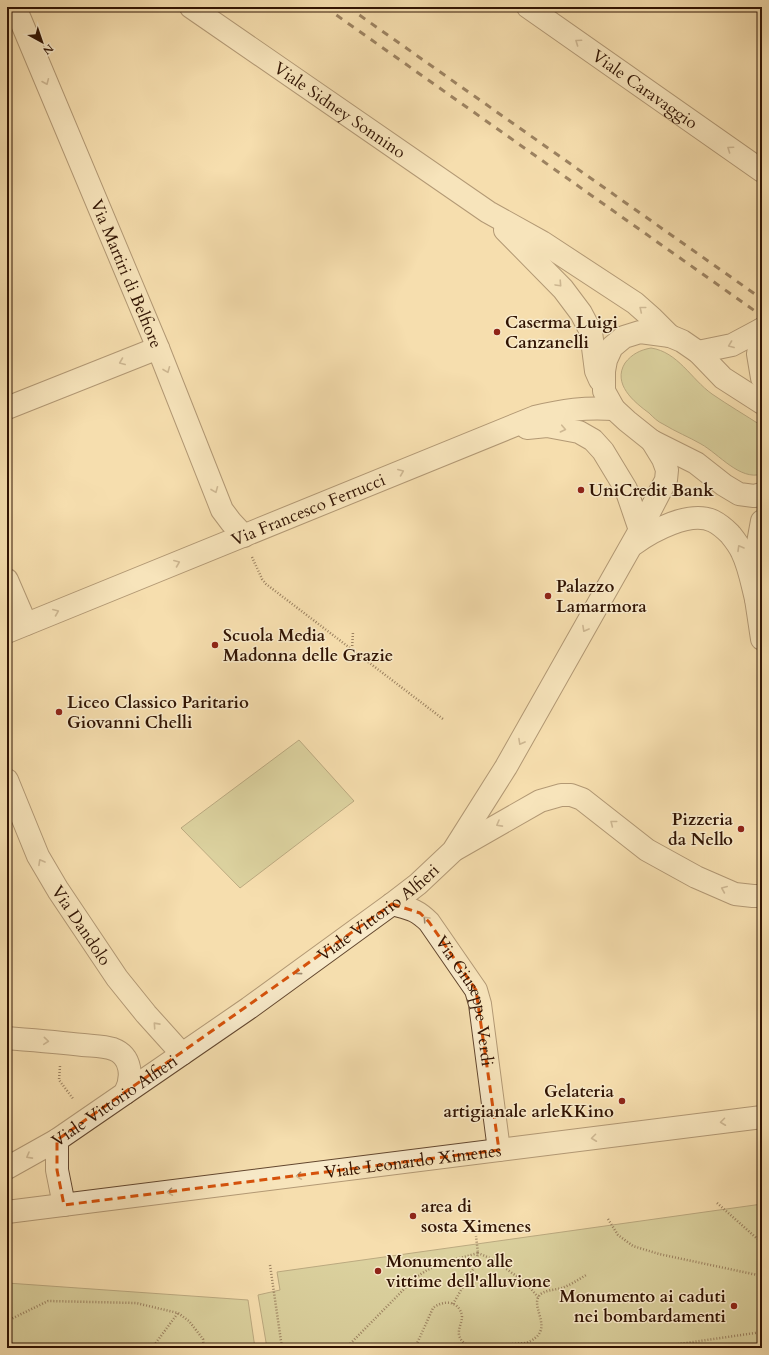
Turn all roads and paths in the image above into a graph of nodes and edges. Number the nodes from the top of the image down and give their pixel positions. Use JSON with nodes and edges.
{"nodes":[{"id":1,"x":15,"y":7,"type":"edge"},
{"id":2,"x":191,"y":7,"type":"edge"},
{"id":3,"x":535,"y":9,"type":"edge"},
{"id":4,"x":762,"y":171,"type":"edge"},
{"id":5,"x":488,"y":212,"type":"junction"},
{"id":6,"x":670,"y":336,"type":"junction"},
{"id":7,"x":158,"y":348,"type":"junction"},
{"id":8,"x":698,"y":352,"type":"junction"},
{"id":9,"x":762,"y":378,"type":"edge"},
{"id":10,"x":609,"y":400,"type":"junction"},
{"id":11,"x":762,"y":403,"type":"edge"},
{"id":12,"x":7,"y":408,"type":"edge"},
{"id":13,"x":497,"y":433,"type":"junction"},
{"id":14,"x":652,"y":441,"type":"junction"},
{"id":15,"x":762,"y":494,"type":"edge"},
{"id":16,"x":762,"y":521,"type":"edge"},
{"id":17,"x":244,"y":536,"type":"junction"},
{"id":18,"x":636,"y":538,"type":"junction"},
{"id":19,"x":760,"y":548,"type":"edge"},
{"id":20,"x":7,"y":580,"type":"edge"},
{"id":21,"x":756,"y":599,"type":"junction"},
{"id":22,"x":16,"y":628,"type":"edge"},
{"id":23,"x":353,"y":632,"type":"dead end"},
{"id":24,"x":762,"y":639,"type":"edge"},
{"id":25,"x":352,"y":650,"type":"junction"},
{"id":26,"x":443,"y":719,"type":"dead end"},
{"id":27,"x":7,"y":780,"type":"edge"},
{"id":28,"x":453,"y":851,"type":"junction"},
{"id":29,"x":762,"y":896,"type":"edge"},
{"id":30,"x":392,"y":904,"type":"junction"},
{"id":31,"x":7,"y":1038,"type":"edge"},
{"id":32,"x":182,"y":1054,"type":"junction"},
{"id":33,"x":60,"y":1065,"type":"dead end"},
{"id":34,"x":125,"y":1093,"type":"junction"},
{"id":35,"x":80,"y":1096,"type":"dead end"},
{"id":36,"x":762,"y":1117,"type":"edge"},
{"id":37,"x":58,"y":1140,"type":"junction"},
{"id":38,"x":499,"y":1150,"type":"junction"},
{"id":39,"x":7,"y":1168,"type":"edge"},
{"id":40,"x":717,"y":1203,"type":"dead end"},
{"id":41,"x":64,"y":1205,"type":"junction"},
{"id":42,"x":7,"y":1212,"type":"edge"},
{"id":43,"x":608,"y":1219,"type":"dead end"},
{"id":44,"x":476,"y":1236,"type":"dead end"},
{"id":45,"x":762,"y":1243,"type":"edge"},
{"id":46,"x":478,"y":1253,"type":"junction"},
{"id":47,"x":270,"y":1265,"type":"dead end"},
{"id":48,"x":586,"y":1275,"type":"dead end"},
{"id":49,"x":762,"y":1276,"type":"edge"},
{"id":50,"x":538,"y":1297,"type":"junction"},
{"id":51,"x":453,"y":1304,"type":"junction"},
{"id":52,"x":178,"y":1313,"type":"junction"},
{"id":53,"x":7,"y":1321,"type":"edge"},
{"id":54,"x":762,"y":1332,"type":"edge"},
{"id":55,"x":152,"y":1348,"type":"edge"},
{"id":56,"x":204,"y":1348,"type":"edge"},
{"id":57,"x":282,"y":1348,"type":"edge"},
{"id":58,"x":346,"y":1348,"type":"edge"},
{"id":59,"x":415,"y":1348,"type":"edge"},
{"id":60,"x":651,"y":1348,"type":"edge"}],
"edges":[{"from":1,"to":7,"type":"street","name":"Via Martiri di Belfiore","one_way":true},
{"from":2,"to":5,"type":"street","name":"Viale Sidney Sonnino"},
{"from":4,"to":3,"type":"street","name":"Viale Caravaggio","one_way":true},
{"from":6,"to":5,"type":"street","name":"Viale Sidney Sonnino","one_way":true},
{"from":5,"to":10,"type":"street","name":"Viale Sidney Sonnino","one_way":true},
{"from":6,"to":8,"type":"street"},
{"from":6,"to":10,"type":"street"},
{"from":7,"to":12,"type":"street","one_way":true},
{"from":7,"to":17,"type":"street","name":"Via Martiri di Belfiore","one_way":true},
{"from":9,"to":8,"type":"street","one_way":true},
{"from":8,"to":11,"type":"street"},
{"from":10,"to":13,"type":"street","name":"Via Francesco Ferrucci"},
{"from":10,"to":14,"type":"street"},
{"from":17,"to":13,"type":"street","name":"Via Francesco Ferrucci","one_way":true},
{"from":13,"to":18,"type":"street","one_way":true},
{"from":14,"to":15,"type":"street"},
{"from":14,"to":18,"type":"street","name":"Viale Vittorio Alfieri"},
{"from":16,"to":19,"type":"street"},
{"from":22,"to":17,"type":"street","name":"Via Francesco Ferrucci","one_way":true},
{"from":17,"to":25,"type":"path"},
{"from":21,"to":18,"type":"street","name":"Viale Vittorio Alfieri","one_way":true},
{"from":18,"to":28,"type":"street","name":"Viale Vittorio Alfieri","one_way":true},
{"from":19,"to":21,"type":"street"},
{"from":20,"to":22,"type":"street"},
{"from":21,"to":24,"type":"street"},
{"from":23,"to":25,"type":"path"},
{"from":25,"to":26,"type":"path"},
{"from":32,"to":27,"type":"street","name":"Via Dandolo","one_way":true},
{"from":29,"to":28,"type":"street","one_way":true},
{"from":28,"to":30,"type":"street","name":"Viale Vittorio Alfieri"},
{"from":30,"to":32,"type":"street","name":"Viale Vittorio Alfieri","one_way":true},
{"from":38,"to":30,"type":"street","name":"Via Giuseppe Verdi","one_way":true},
{"from":31,"to":34,"type":"street","one_way":true},
{"from":32,"to":34,"type":"street","name":"Viale Vittorio Alfieri"},
{"from":33,"to":35,"type":"path"},
{"from":34,"to":37,"type":"street","name":"Viale Vittorio Alfieri"},
{"from":36,"to":38,"type":"street","name":"Viale Leonardo Ximenes","one_way":true},
{"from":37,"to":39,"type":"street","name":"Viale Vittorio Alfieri","one_way":true},
{"from":37,"to":41,"type":"street"},
{"from":38,"to":41,"type":"street","name":"Viale Leonardo Ximenes","one_way":true},
{"from":40,"to":45,"type":"path"},
{"from":41,"to":42,"type":"street","name":"Viale Leonardo Ximenes"},
{"from":43,"to":49,"type":"path"},
{"from":44,"to":46,"type":"path"},
{"from":46,"to":50,"type":"path"},
{"from":46,"to":51,"type":"path"},
{"from":46,"to":58,"type":"path"},
{"from":47,"to":57,"type":"path"},
{"from":48,"to":50,"type":"path"},
{"from":50,"to":51,"type":"path"},
{"from":51,"to":59,"type":"path"},
{"from":52,"to":53,"type":"path"},
{"from":52,"to":55,"type":"path"},
{"from":52,"to":56,"type":"path"},
{"from":54,"to":60,"type":"path"}]}
